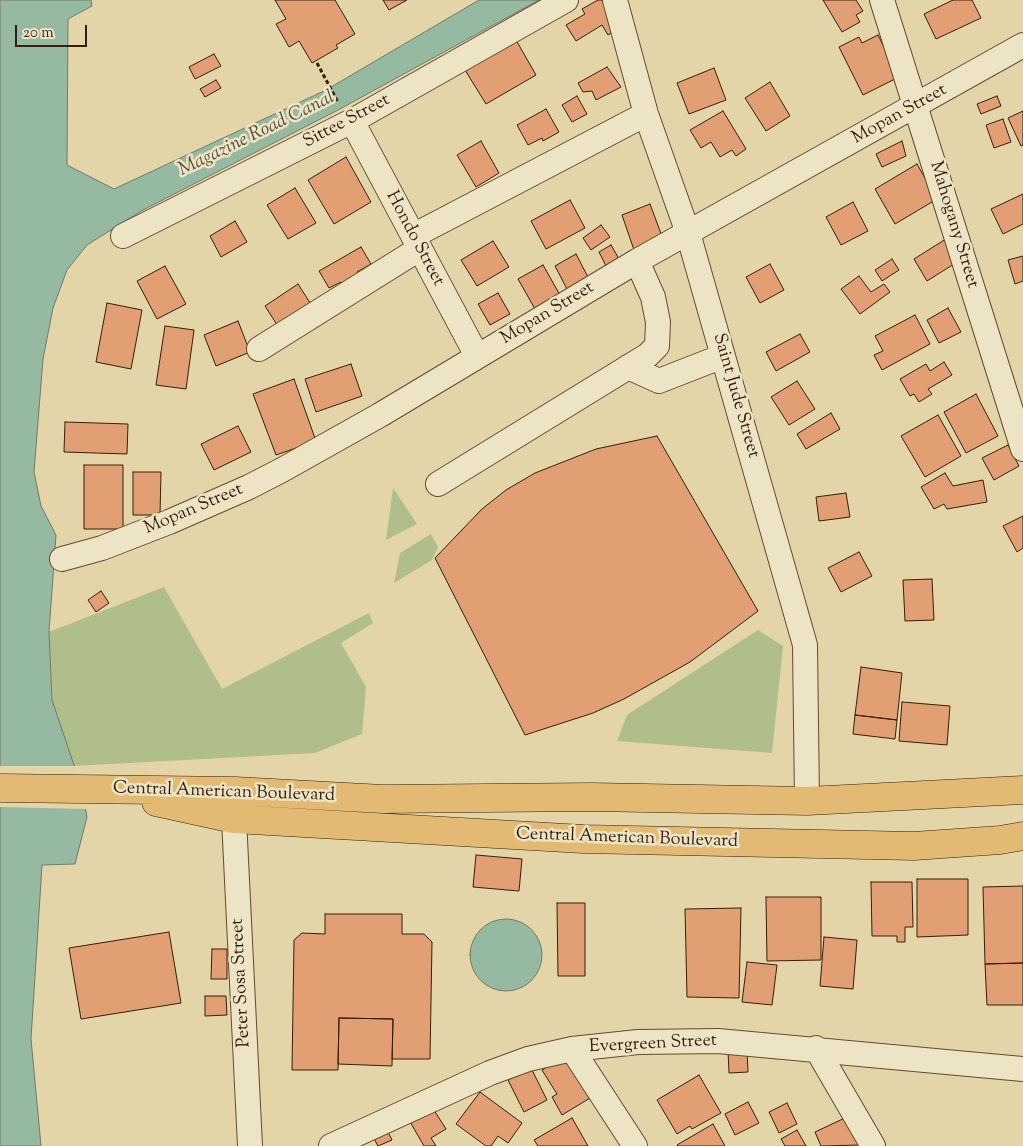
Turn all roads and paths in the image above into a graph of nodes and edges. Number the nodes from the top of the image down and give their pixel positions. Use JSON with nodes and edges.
{"nodes":[{"id":1,"x":566,"y":0,"type":"edge"},
{"id":2,"x":615,"y":0,"type":"edge"},
{"id":3,"x":882,"y":0,"type":"edge"},
{"id":4,"x":1023,"y":45,"type":"edge"},
{"id":5,"x":317,"y":63,"type":"dead end"},
{"id":6,"x":331,"y":90,"type":"dead end"},
{"id":7,"x":916,"y":106,"type":"junction"},
{"id":8,"x":646,"y":114,"type":"junction"},
{"id":9,"x":352,"y":121,"type":"junction"},
{"id":10,"x":688,"y":233,"type":"junction"},
{"id":11,"x":123,"y":236,"type":"dead end"},
{"id":12,"x":416,"y":243,"type":"junction"},
{"id":13,"x":637,"y":261,"type":"junction"},
{"id":14,"x":259,"y":349,"type":"dead end"},
{"id":15,"x":477,"y":356,"type":"junction"},
{"id":16,"x":723,"y":356,"type":"junction"},
{"id":17,"x":628,"y":367,"type":"junction"},
{"id":18,"x":1023,"y":450,"type":"edge"},
{"id":19,"x":438,"y":484,"type":"dead end"},
{"id":20,"x":62,"y":559,"type":"dead end"},
{"id":21,"x":0,"y":788,"type":"edge"},
{"id":22,"x":104,"y":789,"type":"junction"},
{"id":23,"x":1023,"y":790,"type":"edge"},
{"id":24,"x":807,"y":801,"type":"junction"},
{"id":25,"x":234,"y":820,"type":"junction"},
{"id":26,"x":1023,"y":836,"type":"edge"},
{"id":27,"x":816,"y":1048,"type":"junction"},
{"id":28,"x":572,"y":1049,"type":"junction"},
{"id":29,"x":1023,"y":1069,"type":"edge"},
{"id":30,"x":250,"y":1146,"type":"edge"},
{"id":31,"x":331,"y":1146,"type":"edge"},
{"id":32,"x":635,"y":1146,"type":"edge"},
{"id":33,"x":873,"y":1146,"type":"edge"}],
"edges":[{"from":1,"to":9,"type":"street","name":"Sittee Street"},
{"from":2,"to":8,"type":"street","name":"Saint Jude Street"},
{"from":3,"to":7,"type":"street","name":"Mahogany Street"},
{"from":4,"to":7,"type":"street","name":"Mopan Street"},
{"from":5,"to":6,"type":"path"},
{"from":7,"to":10,"type":"street","name":"Mopan Street"},
{"from":7,"to":18,"type":"street","name":"Mahogany Street"},
{"from":8,"to":10,"type":"street","name":"Saint Jude Street"},
{"from":8,"to":12,"type":"street"},
{"from":9,"to":11,"type":"street","name":"Sittee Street"},
{"from":9,"to":12,"type":"street","name":"Hondo Street"},
{"from":10,"to":13,"type":"street","name":"Mopan Street"},
{"from":10,"to":16,"type":"street","name":"Saint Jude Street"},
{"from":12,"to":14,"type":"street"},
{"from":12,"to":15,"type":"street","name":"Hondo Street"},
{"from":13,"to":15,"type":"street","name":"Mopan Street"},
{"from":13,"to":17,"type":"street"},
{"from":15,"to":20,"type":"street","name":"Mopan Street"},
{"from":16,"to":17,"type":"street"},
{"from":16,"to":24,"type":"street","name":"Saint Jude Street"},
{"from":17,"to":19,"type":"street"},
{"from":21,"to":22,"type":"main road"},
{"from":22,"to":24,"type":"main road","name":"Central American Boulevard"},
{"from":22,"to":25,"type":"main road","name":"Central American Boulevard"},
{"from":23,"to":24,"type":"main road","name":"Central American Boulevard"},
{"from":25,"to":26,"type":"main road","name":"Central American Boulevard"},
{"from":25,"to":30,"type":"street","name":"Peter Sosa Street"},
{"from":27,"to":28,"type":"street","name":"Evergreen Street"},
{"from":27,"to":29,"type":"street","name":"Evergreen Street"},
{"from":27,"to":33,"type":"street"},
{"from":28,"to":31,"type":"street","name":"Evergreen Street"},
{"from":28,"to":32,"type":"street"}]}
